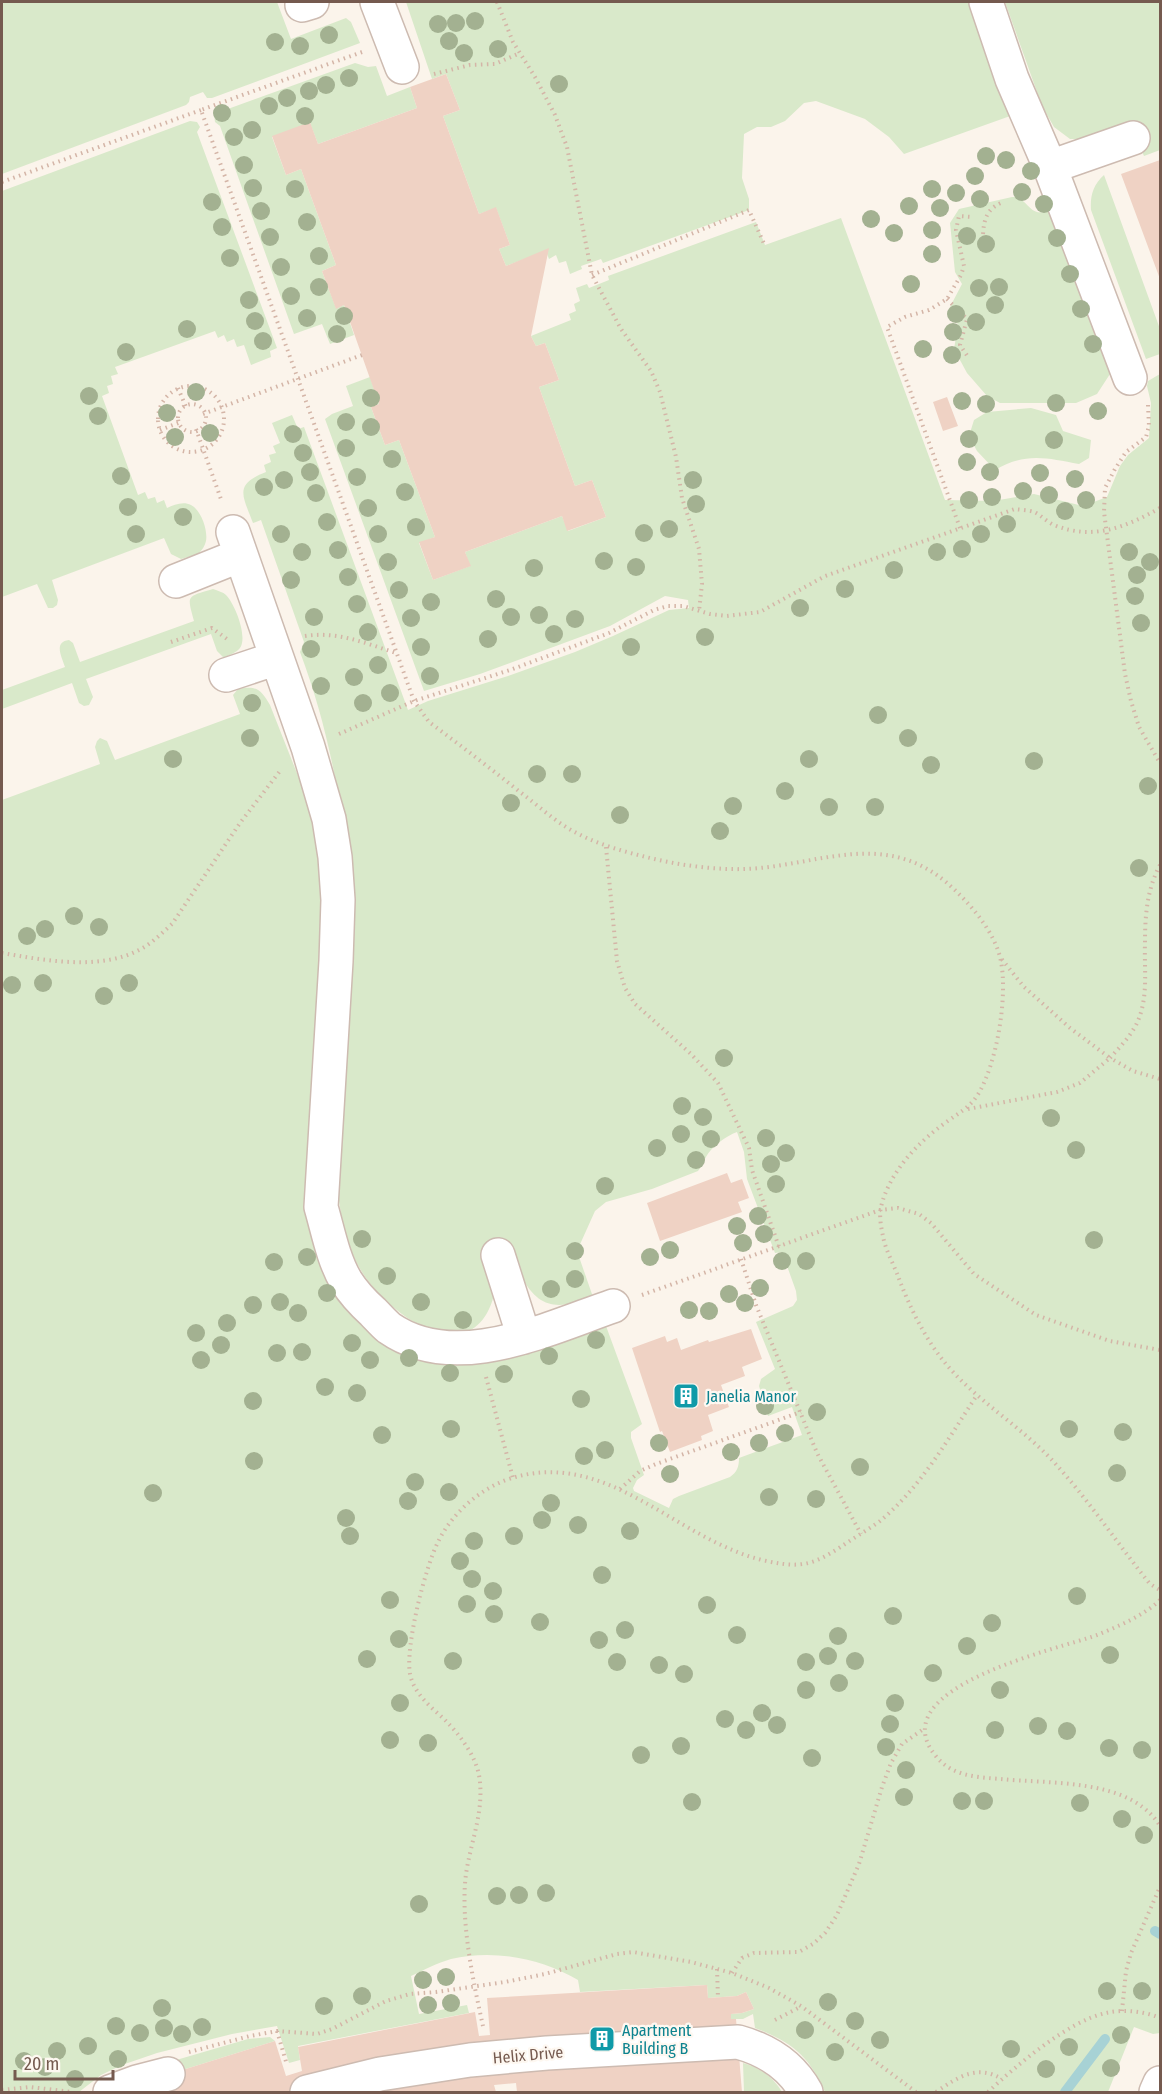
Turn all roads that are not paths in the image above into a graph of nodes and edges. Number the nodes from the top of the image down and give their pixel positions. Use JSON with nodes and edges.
{"nodes":[{"id":1,"x":377,"y":2,"type":"edge"},
{"id":2,"x":986,"y":2,"type":"edge"},
{"id":3,"x":402,"y":68,"type":"dead end"},
{"id":4,"x":1133,"y":138,"type":"dead end"},
{"id":5,"x":1050,"y":167,"type":"junction"},
{"id":6,"x":1130,"y":378,"type":"dead end"},
{"id":7,"x":176,"y":581,"type":"dead end"},
{"id":8,"x":287,"y":648,"type":"junction"},
{"id":9,"x":226,"y":675,"type":"dead end"},
{"id":10,"x":498,"y":1255,"type":"dead end"},
{"id":11,"x":613,"y":1305,"type":"road end"},
{"id":12,"x":524,"y":1336,"type":"junction"},
{"id":13,"x":175,"y":2064,"type":"road end"},
{"id":14,"x":298,"y":2083,"type":"edge"},
{"id":15,"x":1161,"y":2083,"type":"edge"},
{"id":16,"x":110,"y":2092,"type":"edge"},
{"id":17,"x":806,"y":2092,"type":"edge"},
{"id":18,"x":1156,"y":2092,"type":"edge"}],
"edges":[{"from":1,"to":3,"type":"street"},
{"from":2,"to":5,"type":"street"},
{"from":4,"to":5,"type":"street"},
{"from":5,"to":6,"type":"street"},
{"from":7,"to":8,"type":"street"},
{"from":8,"to":9,"type":"street"},
{"from":8,"to":12,"type":"street"},
{"from":10,"to":12,"type":"street"},
{"from":11,"to":12,"type":"street"},
{"from":13,"to":16,"type":"street"},
{"from":14,"to":17,"type":"street","name":"Helix Drive"},
{"from":15,"to":18,"type":"street"}]}
